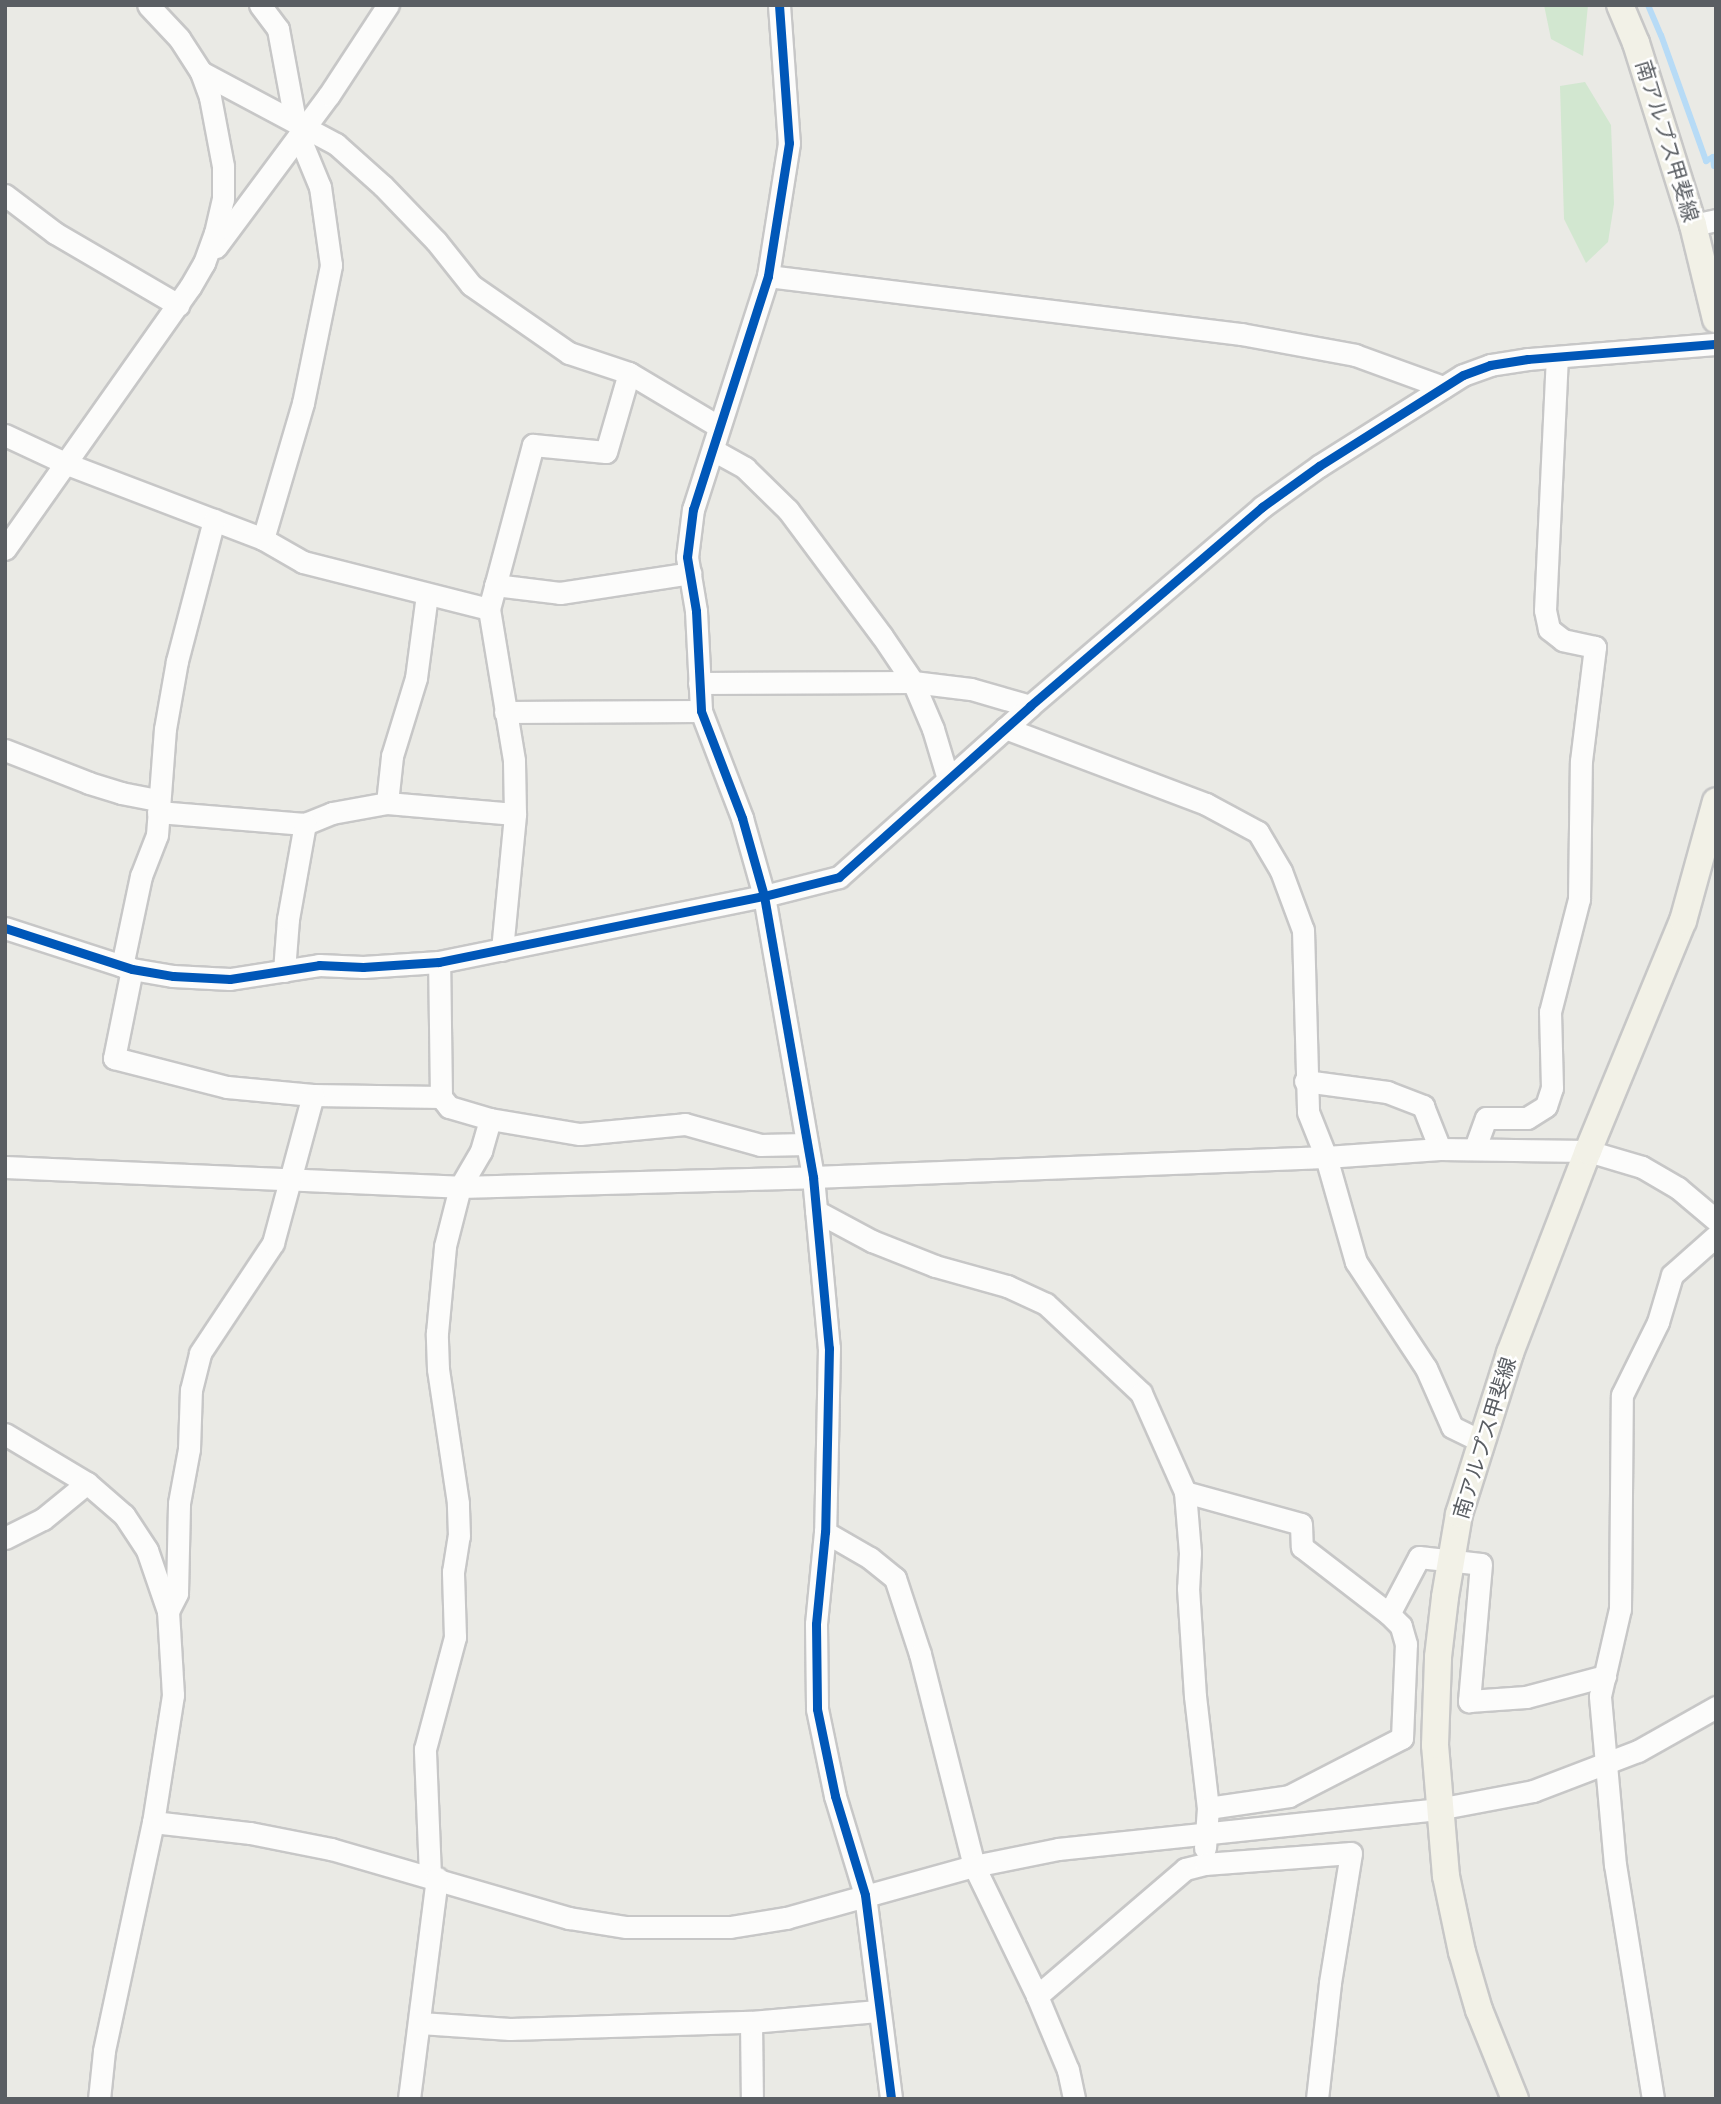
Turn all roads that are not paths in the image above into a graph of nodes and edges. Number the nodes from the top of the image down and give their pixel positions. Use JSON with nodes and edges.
{"nodes":[{"id":1,"x":148,"y":5,"type":"edge"},
{"id":2,"x":260,"y":5,"type":"edge"},
{"id":3,"x":388,"y":5,"type":"edge"},
{"id":4,"x":779,"y":5,"type":"edge"},
{"id":5,"x":1619,"y":5,"type":"edge"},
{"id":6,"x":201,"y":72,"type":"junction"},
{"id":7,"x":300,"y":128,"type":"junction"},
{"id":8,"x":5,"y":195,"type":"edge"},
{"id":9,"x":1704,"y":222,"type":"edge"},
{"id":10,"x":204,"y":263,"type":"junction"},
{"id":11,"x":768,"y":276,"type":"junction"},
{"id":12,"x":178,"y":305,"type":"junction"},
{"id":13,"x":1716,"y":319,"type":"edge"},
{"id":14,"x":1716,"y":344,"type":"edge"},
{"id":15,"x":1557,"y":357,"type":"junction"},
{"id":16,"x":629,"y":373,"type":"junction"},
{"id":17,"x":1443,"y":387,"type":"junction"},
{"id":18,"x":718,"y":426,"type":"junction"},
{"id":19,"x":5,"y":435,"type":"edge"},
{"id":20,"x":713,"y":450,"type":"junction"},
{"id":21,"x":67,"y":464,"type":"junction"},
{"id":22,"x":214,"y":520,"type":"junction"},
{"id":23,"x":262,"y":539,"type":"junction"},
{"id":24,"x":5,"y":549,"type":"edge"},
{"id":25,"x":690,"y":573,"type":"junction"},
{"id":26,"x":495,"y":585,"type":"junction"},
{"id":27,"x":427,"y":595,"type":"junction"},
{"id":28,"x":489,"y":609,"type":"junction"},
{"id":29,"x":699,"y":682,"type":"junction"},
{"id":30,"x":913,"y":682,"type":"junction"},
{"id":31,"x":1030,"y":706,"type":"junction"},
{"id":32,"x":701,"y":711,"type":"junction"},
{"id":33,"x":505,"y":712,"type":"junction"},
{"id":34,"x":1005,"y":728,"type":"junction"},
{"id":35,"x":5,"y":750,"type":"edge"},
{"id":36,"x":948,"y":779,"type":"junction"},
{"id":37,"x":1716,"y":801,"type":"edge"},
{"id":38,"x":387,"y":803,"type":"junction"},
{"id":39,"x":158,"y":806,"type":"junction"},
{"id":40,"x":515,"y":814,"type":"junction"},
{"id":41,"x":305,"y":824,"type":"junction"},
{"id":42,"x":1713,"y":834,"type":"edge"},
{"id":43,"x":764,"y":896,"type":"junction"},
{"id":44,"x":5,"y":928,"type":"edge"},
{"id":45,"x":502,"y":950,"type":"junction"},
{"id":46,"x":439,"y":962,"type":"junction"},
{"id":47,"x":127,"y":967,"type":"junction"},
{"id":48,"x":284,"y":971,"type":"junction"},
{"id":49,"x":1305,"y":1081,"type":"junction"},
{"id":50,"x":313,"y":1095,"type":"junction"},
{"id":51,"x":441,"y":1097,"type":"junction"},
{"id":52,"x":490,"y":1119,"type":"junction"},
{"id":53,"x":807,"y":1144,"type":"junction"},
{"id":54,"x":1475,"y":1148,"type":"junction"},
{"id":55,"x":1440,"y":1149,"type":"junction"},
{"id":56,"x":1588,"y":1151,"type":"junction"},
{"id":57,"x":1326,"y":1157,"type":"junction"},
{"id":58,"x":5,"y":1167,"type":"edge"},
{"id":59,"x":813,"y":1177,"type":"junction"},
{"id":60,"x":289,"y":1182,"type":"junction"},
{"id":61,"x":460,"y":1187,"type":"junction"},
{"id":62,"x":816,"y":1211,"type":"junction"},
{"id":63,"x":1716,"y":1220,"type":"edge"},
{"id":64,"x":1716,"y":1236,"type":"edge"},
{"id":65,"x":5,"y":1434,"type":"edge"},
{"id":66,"x":1481,"y":1441,"type":"junction"},
{"id":67,"x":87,"y":1483,"type":"junction"},
{"id":68,"x":1185,"y":1492,"type":"junction"},
{"id":69,"x":825,"y":1532,"type":"junction"},
{"id":70,"x":5,"y":1538,"type":"edge"},
{"id":71,"x":1451,"y":1560,"type":"junction"},
{"id":72,"x":169,"y":1611,"type":"junction"},
{"id":73,"x":1388,"y":1614,"type":"junction"},
{"id":74,"x":1605,"y":1676,"type":"junction"},
{"id":75,"x":1716,"y":1707,"type":"edge"},
{"id":76,"x":1606,"y":1766,"type":"junction"},
{"id":77,"x":1208,"y":1808,"type":"junction"},
{"id":78,"x":1438,"y":1809,"type":"junction"},
{"id":79,"x":153,"y":1822,"type":"junction"},
{"id":80,"x":1206,"y":1835,"type":"junction"},
{"id":81,"x":1205,"y":1864,"type":"junction"},
{"id":82,"x":974,"y":1866,"type":"junction"},
{"id":83,"x":434,"y":1877,"type":"junction"},
{"id":84,"x":865,"y":1895,"type":"junction"},
{"id":85,"x":1037,"y":1996,"type":"junction"},
{"id":86,"x":878,"y":2011,"type":"junction"},
{"id":87,"x":751,"y":2022,"type":"junction"},
{"id":88,"x":420,"y":2023,"type":"junction"},
{"id":89,"x":99,"y":2099,"type":"edge"},
{"id":90,"x":409,"y":2099,"type":"edge"},
{"id":91,"x":752,"y":2099,"type":"edge"},
{"id":92,"x":891,"y":2099,"type":"edge"},
{"id":93,"x":1074,"y":2099,"type":"edge"},
{"id":94,"x":1317,"y":2099,"type":"edge"},
{"id":95,"x":1515,"y":2099,"type":"edge"},
{"id":96,"x":1653,"y":2099,"type":"edge"}],
"edges":[{"from":1,"to":6,"type":"street"},
{"from":2,"to":7,"type":"street"},
{"from":3,"to":7,"type":"street"},
{"from":4,"to":11,"type":"street"},
{"from":5,"to":9,"type":"main road","name":"南アルプス甲斐線"},
{"from":6,"to":7,"type":"street"},
{"from":6,"to":10,"type":"street"},
{"from":7,"to":10,"type":"street"},
{"from":7,"to":16,"type":"street"},
{"from":7,"to":23,"type":"street"},
{"from":8,"to":12,"type":"street"},
{"from":9,"to":13,"type":"main road","name":"南アルプス甲斐線"},
{"from":10,"to":12,"type":"street"},
{"from":11,"to":17,"type":"street"},
{"from":11,"to":18,"type":"street"},
{"from":12,"to":21,"type":"street"},
{"from":14,"to":15,"type":"street"},
{"from":15,"to":17,"type":"street"},
{"from":15,"to":54,"type":"street"},
{"from":16,"to":18,"type":"street"},
{"from":16,"to":26,"type":"street"},
{"from":17,"to":31,"type":"street"},
{"from":18,"to":20,"type":"street"},
{"from":19,"to":21,"type":"street"},
{"from":20,"to":25,"type":"street"},
{"from":20,"to":30,"type":"street"},
{"from":21,"to":22,"type":"street"},
{"from":21,"to":24,"type":"street"},
{"from":22,"to":23,"type":"street"},
{"from":22,"to":39,"type":"street"},
{"from":23,"to":27,"type":"street"},
{"from":25,"to":26,"type":"street"},
{"from":25,"to":29,"type":"street"},
{"from":26,"to":28,"type":"street"},
{"from":27,"to":28,"type":"street"},
{"from":27,"to":38,"type":"street"},
{"from":28,"to":33,"type":"street"},
{"from":29,"to":30,"type":"street"},
{"from":29,"to":32,"type":"street"},
{"from":30,"to":31,"type":"street"},
{"from":30,"to":36,"type":"street"},
{"from":31,"to":34,"type":"street"},
{"from":32,"to":33,"type":"street"},
{"from":32,"to":43,"type":"street"},
{"from":33,"to":40,"type":"street"},
{"from":34,"to":36,"type":"street"},
{"from":34,"to":49,"type":"street"},
{"from":35,"to":39,"type":"street"},
{"from":36,"to":43,"type":"street"},
{"from":37,"to":42,"type":"main road","name":"南アルプス甲斐線"},
{"from":38,"to":40,"type":"street"},
{"from":38,"to":41,"type":"street"},
{"from":39,"to":41,"type":"street"},
{"from":39,"to":47,"type":"street"},
{"from":40,"to":45,"type":"street"},
{"from":41,"to":48,"type":"street"},
{"from":42,"to":56,"type":"main road","name":"南アルプス甲斐線"},
{"from":43,"to":45,"type":"street"},
{"from":43,"to":53,"type":"street"},
{"from":44,"to":47,"type":"street"},
{"from":45,"to":46,"type":"street"},
{"from":46,"to":48,"type":"street"},
{"from":46,"to":51,"type":"street"},
{"from":47,"to":48,"type":"street"},
{"from":47,"to":50,"type":"street"},
{"from":49,"to":55,"type":"street"},
{"from":49,"to":57,"type":"street"},
{"from":50,"to":51,"type":"street"},
{"from":50,"to":60,"type":"street"},
{"from":51,"to":52,"type":"street"},
{"from":52,"to":53,"type":"street"},
{"from":52,"to":61,"type":"street"},
{"from":53,"to":59,"type":"street"},
{"from":54,"to":55,"type":"street"},
{"from":54,"to":56,"type":"street"},
{"from":55,"to":57,"type":"street"},
{"from":56,"to":63,"type":"street"},
{"from":56,"to":66,"type":"main road","name":"南アルプス甲斐線"},
{"from":57,"to":59,"type":"street"},
{"from":57,"to":66,"type":"street"},
{"from":58,"to":60,"type":"street"},
{"from":59,"to":61,"type":"street"},
{"from":59,"to":62,"type":"street"},
{"from":60,"to":61,"type":"street"},
{"from":60,"to":72,"type":"street"},
{"from":61,"to":83,"type":"street"},
{"from":62,"to":68,"type":"street"},
{"from":62,"to":69,"type":"street"},
{"from":64,"to":74,"type":"street"},
{"from":65,"to":67,"type":"street"},
{"from":66,"to":71,"type":"main road","name":"南アルプス甲斐線"},
{"from":67,"to":70,"type":"street"},
{"from":67,"to":72,"type":"street"},
{"from":68,"to":73,"type":"street"},
{"from":68,"to":77,"type":"street"},
{"from":69,"to":82,"type":"street"},
{"from":69,"to":84,"type":"street"},
{"from":71,"to":73,"type":"street"},
{"from":71,"to":74,"type":"street"},
{"from":71,"to":78,"type":"main road","name":"南アルプス甲斐線"},
{"from":72,"to":79,"type":"street"},
{"from":73,"to":77,"type":"street"},
{"from":74,"to":76,"type":"street"},
{"from":75,"to":76,"type":"street"},
{"from":76,"to":78,"type":"street"},
{"from":76,"to":96,"type":"street"},
{"from":77,"to":80,"type":"street"},
{"from":78,"to":80,"type":"street"},
{"from":78,"to":95,"type":"main road","name":"南アルプス甲斐線"},
{"from":79,"to":83,"type":"street"},
{"from":79,"to":89,"type":"street"},
{"from":80,"to":81,"type":"street"},
{"from":80,"to":82,"type":"street"},
{"from":81,"to":85,"type":"street"},
{"from":81,"to":94,"type":"street"},
{"from":82,"to":84,"type":"street"},
{"from":82,"to":85,"type":"street"},
{"from":83,"to":84,"type":"street"},
{"from":83,"to":88,"type":"street"},
{"from":84,"to":86,"type":"street"},
{"from":85,"to":93,"type":"street"},
{"from":86,"to":87,"type":"street"},
{"from":86,"to":92,"type":"street"},
{"from":87,"to":88,"type":"street"},
{"from":87,"to":91,"type":"street"},
{"from":88,"to":90,"type":"street"}]}
